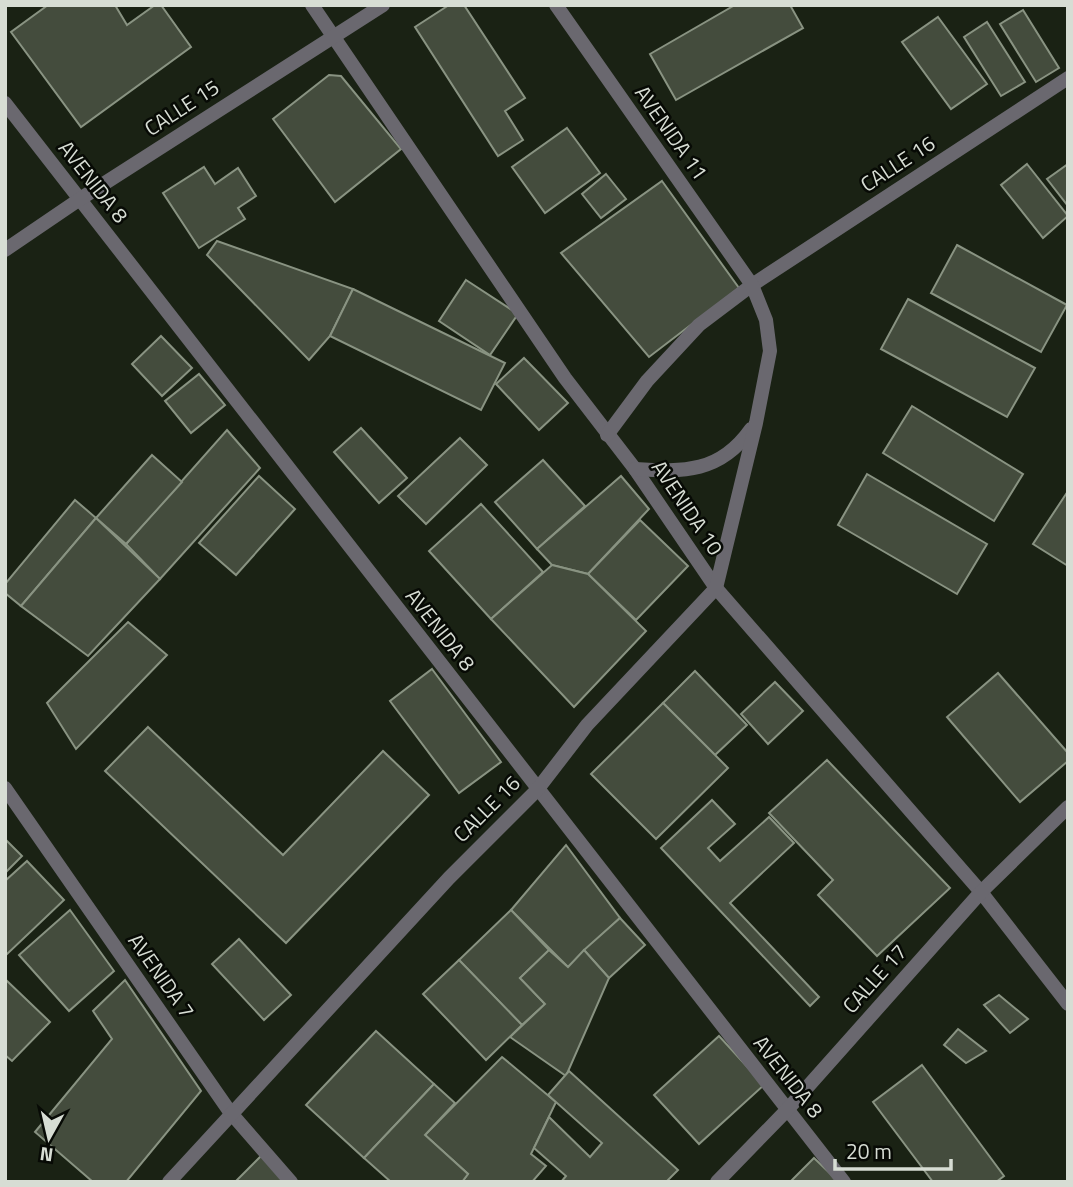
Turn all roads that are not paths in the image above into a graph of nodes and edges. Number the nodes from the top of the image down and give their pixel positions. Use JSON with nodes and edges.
{"nodes":[{"id":1,"x":312,"y":5,"type":"edge"},
{"id":2,"x":383,"y":5,"type":"edge"},
{"id":3,"x":556,"y":5,"type":"edge"},
{"id":4,"x":334,"y":35,"type":"junction"},
{"id":5,"x":1068,"y":78,"type":"edge"},
{"id":6,"x":5,"y":103,"type":"edge"},
{"id":7,"x":80,"y":199,"type":"junction"},
{"id":8,"x":5,"y":250,"type":"edge"},
{"id":9,"x":751,"y":285,"type":"junction"},
{"id":10,"x":756,"y":423,"type":"junction"},
{"id":11,"x":607,"y":435,"type":"junction"},
{"id":12,"x":635,"y":469,"type":"junction"},
{"id":13,"x":716,"y":588,"type":"junction"},
{"id":14,"x":5,"y":788,"type":"edge"},
{"id":15,"x":537,"y":790,"type":"junction"},
{"id":16,"x":1068,"y":807,"type":"edge"},
{"id":17,"x":981,"y":891,"type":"junction"},
{"id":18,"x":1068,"y":1004,"type":"edge"},
{"id":19,"x":787,"y":1110,"type":"junction"},
{"id":20,"x":230,"y":1112,"type":"junction"},
{"id":21,"x":169,"y":1182,"type":"edge"},
{"id":22,"x":291,"y":1182,"type":"edge"},
{"id":23,"x":717,"y":1182,"type":"edge"},
{"id":24,"x":844,"y":1182,"type":"edge"}],
"edges":[{"from":1,"to":4,"type":"street","name":"AVENIDA 10"},
{"from":2,"to":4,"type":"street","name":"CALLE 15"},
{"from":3,"to":9,"type":"street","name":"AVENIDA 11"},
{"from":4,"to":7,"type":"street","name":"CALLE 15"},
{"from":4,"to":11,"type":"street","name":"AVENIDA 10"},
{"from":5,"to":9,"type":"street","name":"CALLE 16"},
{"from":6,"to":7,"type":"street","name":"AVENIDA 8"},
{"from":7,"to":8,"type":"street","name":"CALLE 15"},
{"from":7,"to":15,"type":"street","name":"AVENIDA 8"},
{"from":9,"to":10,"type":"street","name":"CALLE 16"},
{"from":9,"to":11,"type":"street","name":"CALLE 16"},
{"from":10,"to":12,"type":"street"},
{"from":10,"to":13,"type":"street","name":"CALLE 16"},
{"from":11,"to":12,"type":"street","name":"AVENIDA 10"},
{"from":12,"to":13,"type":"street","name":"AVENIDA 10"},
{"from":13,"to":15,"type":"street","name":"CALLE 16"},
{"from":13,"to":17,"type":"street","name":"AVENIDA 10"},
{"from":14,"to":20,"type":"street","name":"AVENIDA 7"},
{"from":15,"to":19,"type":"street","name":"AVENIDA 8"},
{"from":15,"to":20,"type":"street","name":"CALLE 16"},
{"from":16,"to":17,"type":"street","name":"CALLE 17"},
{"from":17,"to":18,"type":"street","name":"AVENIDA 10"},
{"from":17,"to":19,"type":"street","name":"CALLE 17"},
{"from":19,"to":23,"type":"street","name":"CALLE 17"},
{"from":19,"to":24,"type":"street","name":"AVENIDA 8"},
{"from":20,"to":21,"type":"street","name":"CALLE 16"},
{"from":20,"to":22,"type":"street","name":"AVENIDA 7"}]}
